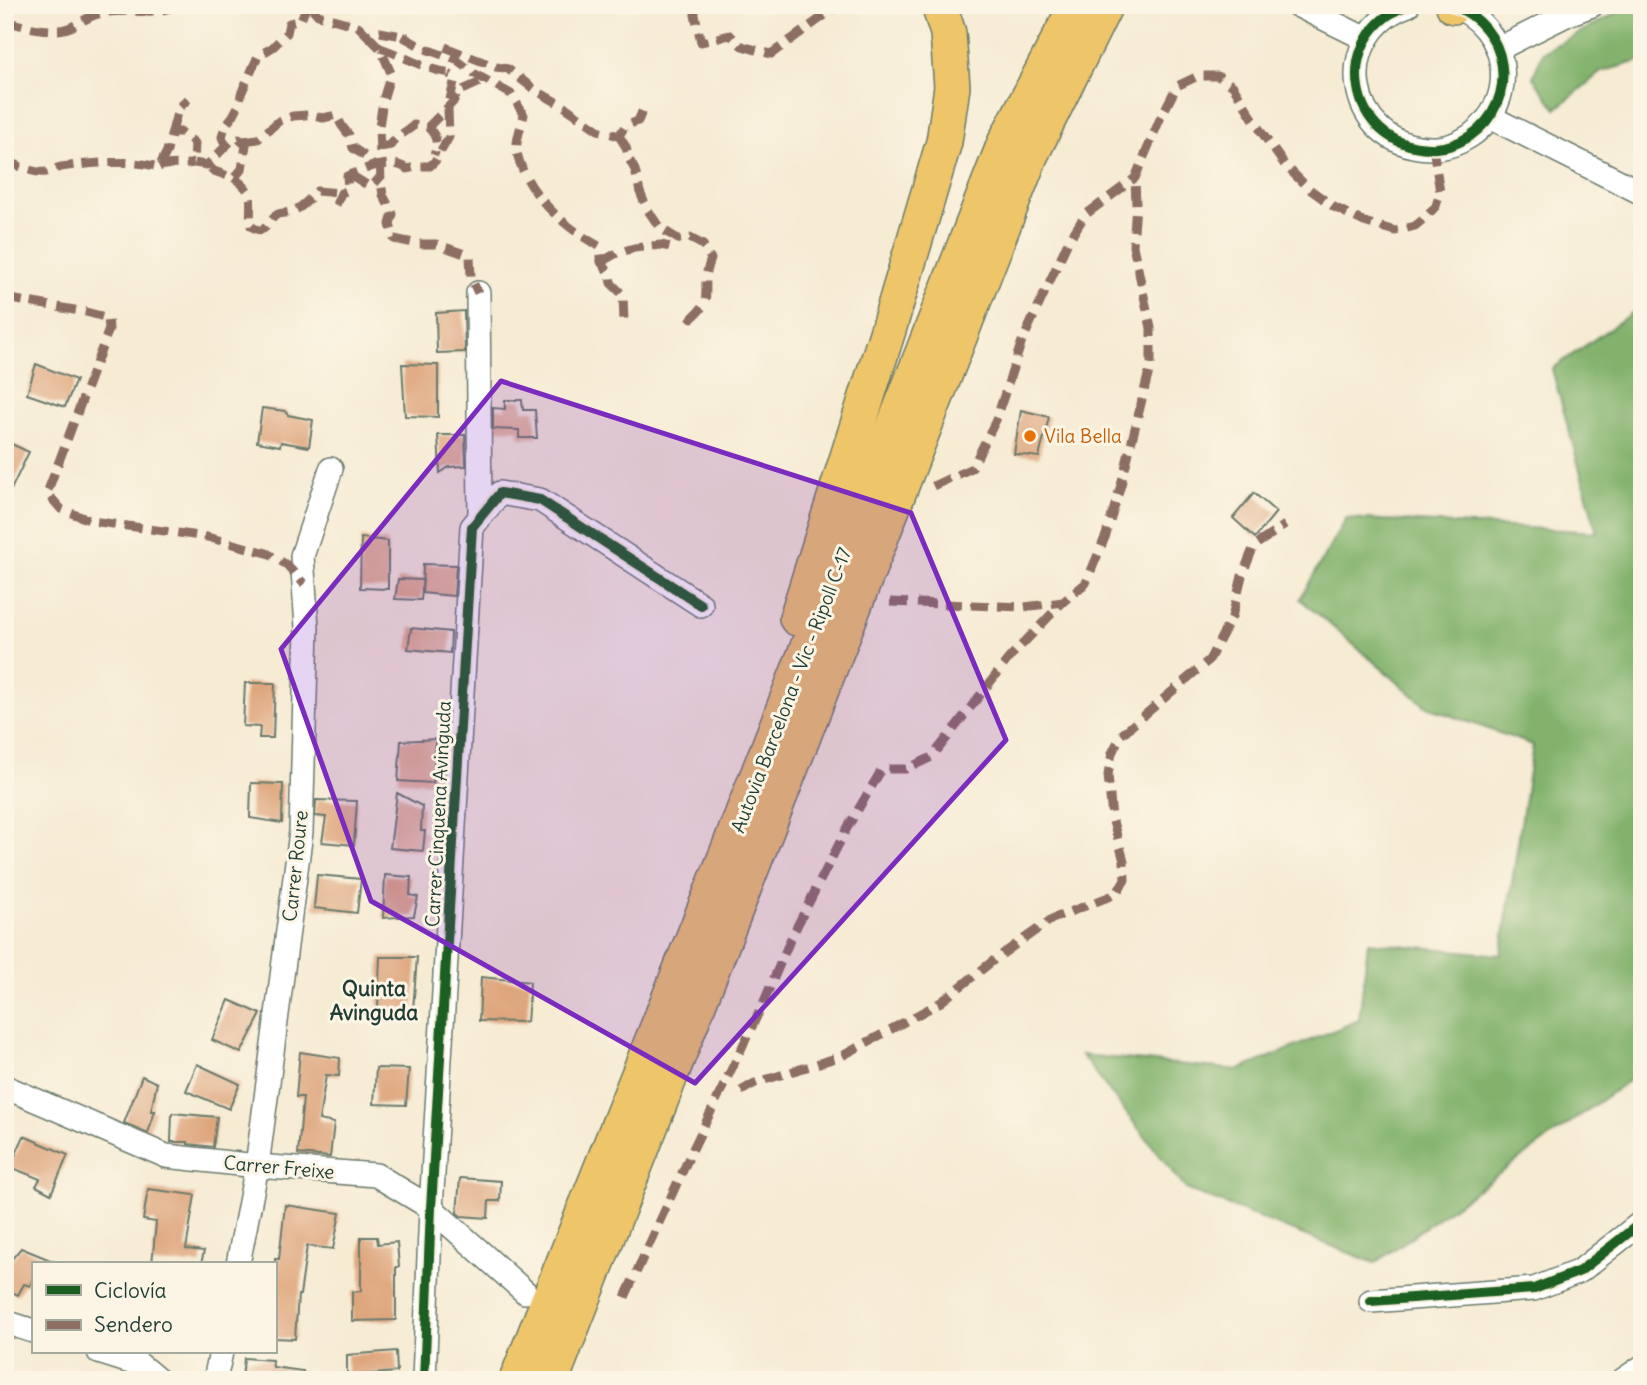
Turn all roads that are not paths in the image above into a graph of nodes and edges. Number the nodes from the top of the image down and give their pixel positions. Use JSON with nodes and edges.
{"nodes":[{"id":1,"x":939,"y":5,"type":"edge"},
{"id":2,"x":1077,"y":5,"type":"edge"},
{"id":3,"x":1105,"y":5,"type":"edge"},
{"id":4,"x":1297,"y":5,"type":"edge"},
{"id":5,"x":1408,"y":5,"type":"edge"},
{"id":6,"x":1453,"y":5,"type":"edge"},
{"id":7,"x":1592,"y":5,"type":"edge"},
{"id":8,"x":1366,"y":39,"type":"junction"},
{"id":9,"x":1498,"y":49,"type":"junction"},
{"id":10,"x":1490,"y":117,"type":"junction"},
{"id":11,"x":1642,"y":193,"type":"edge"},
{"id":12,"x":478,"y":293,"type":"dead end"},
{"id":13,"x":331,"y":469,"type":"dead end"},
{"id":14,"x":480,"y":517,"type":"junction"},
{"id":15,"x":701,"y":605,"type":"dead end"},
{"id":16,"x":731,"y":844,"type":"junction"},
{"id":17,"x":5,"y":1087,"type":"edge"},
{"id":18,"x":257,"y":1166,"type":"junction"},
{"id":19,"x":431,"y":1208,"type":"junction"},
{"id":20,"x":1642,"y":1222,"type":"edge"},
{"id":21,"x":238,"y":1262,"type":"edge"},
{"id":22,"x":524,"y":1293,"type":"dead end"},
{"id":23,"x":1371,"y":1301,"type":"dead end"},
{"id":24,"x":5,"y":1322,"type":"edge"},
{"id":25,"x":32,"y":1331,"type":"edge"},
{"id":26,"x":105,"y":1354,"type":"edge"},
{"id":27,"x":221,"y":1354,"type":"edge"},
{"id":28,"x":1642,"y":1367,"type":"edge"},
{"id":29,"x":158,"y":1380,"type":"edge"},
{"id":30,"x":215,"y":1380,"type":"edge"},
{"id":31,"x":424,"y":1380,"type":"edge"},
{"id":32,"x":517,"y":1380,"type":"edge"},
{"id":33,"x":551,"y":1380,"type":"edge"},
{"id":34,"x":1623,"y":1380,"type":"edge"}],
"edges":[{"from":1,"to":16,"type":"highway"},
{"from":2,"to":16,"type":"highway","name":"Autovia Barcelona - Vic - Ripoll C-17"},
{"from":3,"to":33,"type":"highway","name":"Autovia Barcelona - Vic - Ripoll C-17"},
{"from":4,"to":8,"type":"street"},
{"from":5,"to":8,"type":"street"},
{"from":6,"to":9,"type":"street"},
{"from":7,"to":9,"type":"street"},
{"from":8,"to":10,"type":"street"},
{"from":9,"to":10,"type":"street"},
{"from":10,"to":11,"type":"street"},
{"from":12,"to":14,"type":"street"},
{"from":13,"to":18,"type":"street","name":"Carrer Roure"},
{"from":14,"to":15,"type":"street","name":"Carrer Cinquena Avinguda"},
{"from":14,"to":19,"type":"street","name":"Carrer Cinquena Avinguda"},
{"from":16,"to":32,"type":"highway","name":"Autovia Barcelona - Vic - Ripoll C-17"},
{"from":17,"to":18,"type":"street","name":"Carrer Freixe"},
{"from":18,"to":19,"type":"street","name":"Carrer Freixe"},
{"from":18,"to":21,"type":"street","name":"Carrer Roure"},
{"from":19,"to":22,"type":"street","name":"Carrer Freixe"},
{"from":19,"to":31,"type":"street","name":"Carrer Cinquena Avinguda"},
{"from":20,"to":23,"type":"street"},
{"from":24,"to":25,"type":"street"},
{"from":26,"to":29,"type":"street"},
{"from":27,"to":30,"type":"street"},
{"from":28,"to":34,"type":"street"}]}
